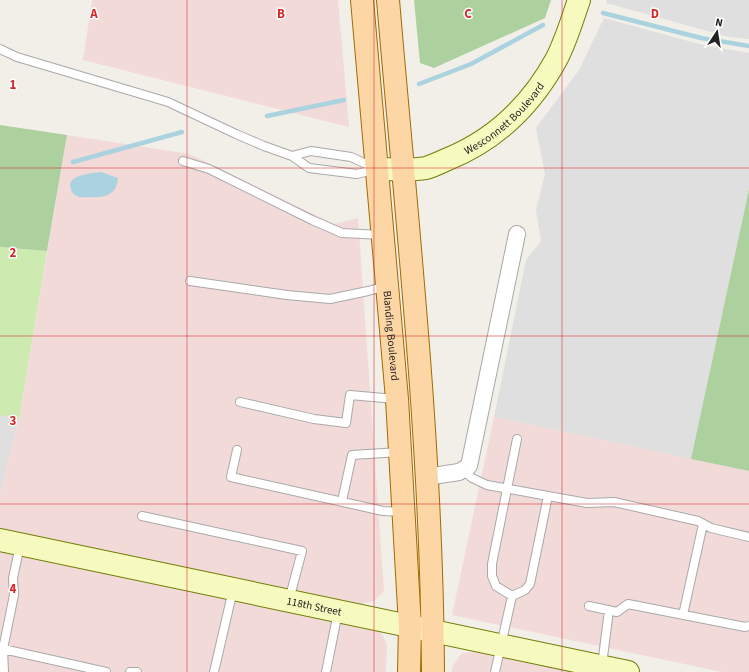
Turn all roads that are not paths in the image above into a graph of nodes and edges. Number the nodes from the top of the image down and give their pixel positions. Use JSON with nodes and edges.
{"nodes":[{"id":1,"x":362,"y":0,"type":"edge"},
{"id":2,"x":388,"y":0,"type":"edge"},
{"id":3,"x":579,"y":0,"type":"edge"},
{"id":4,"x":0,"y":48,"type":"edge"},
{"id":5,"x":292,"y":156,"type":"junction"},
{"id":6,"x":183,"y":160,"type":"dead end"},
{"id":7,"x":377,"y":169,"type":"junction"},
{"id":8,"x":402,"y":170,"type":"junction"},
{"id":9,"x":517,"y":234,"type":"dead end"},
{"id":10,"x":383,"y":235,"type":"junction"},
{"id":11,"x":190,"y":281,"type":"dead end"},
{"id":12,"x":387,"y":286,"type":"junction"},
{"id":13,"x":422,"y":397,"type":"junction"},
{"id":14,"x":397,"y":399,"type":"junction"},
{"id":15,"x":240,"y":402,"type":"dead end"},
{"id":16,"x":517,"y":439,"type":"dead end"},
{"id":17,"x":237,"y":450,"type":"dead end"},
{"id":18,"x":400,"y":452,"type":"junction"},
{"id":19,"x":463,"y":470,"type":"junction"},
{"id":20,"x":426,"y":477,"type":"junction"},
{"id":21,"x":507,"y":489,"type":"junction"},
{"id":22,"x":548,"y":496,"type":"junction"},
{"id":23,"x":342,"y":501,"type":"junction"},
{"id":24,"x":404,"y":512,"type":"junction"},
{"id":25,"x":142,"y":516,"type":"dead end"},
{"id":26,"x":703,"y":524,"type":"junction"},
{"id":27,"x":749,"y":537,"type":"edge"},
{"id":28,"x":10,"y":542,"type":"edge"},
{"id":29,"x":233,"y":589,"type":"junction"},
{"id":30,"x":512,"y":596,"type":"junction"},
{"id":31,"x":289,"y":601,"type":"junction"},
{"id":32,"x":589,"y":606,"type":"dead end"},
{"id":33,"x":609,"y":610,"type":"junction"},
{"id":34,"x":338,"y":611,"type":"junction"},
{"id":35,"x":683,"y":615,"type":"junction"},
{"id":36,"x":410,"y":626,"type":"junction"},
{"id":37,"x":749,"y":626,"type":"edge"},
{"id":38,"x":433,"y":631,"type":"junction"},
{"id":39,"x":501,"y":645,"type":"junction"},
{"id":40,"x":3,"y":649,"type":"junction"},
{"id":41,"x":612,"y":670,"type":"edge"},
{"id":42,"x":4,"y":672,"type":"edge"},
{"id":43,"x":106,"y":672,"type":"edge"},
{"id":44,"x":130,"y":672,"type":"edge"},
{"id":45,"x":137,"y":672,"type":"edge"},
{"id":46,"x":214,"y":672,"type":"edge"},
{"id":47,"x":326,"y":672,"type":"edge"},
{"id":48,"x":409,"y":672,"type":"edge"},
{"id":49,"x":433,"y":672,"type":"edge"},
{"id":50,"x":495,"y":672,"type":"edge"}],
"edges":[{"from":1,"to":7,"type":"main road","name":"Blanding Boulevard"},
{"from":2,"to":8,"type":"main road"},
{"from":3,"to":8,"type":"street","name":"Wesconnett Boulevard"},
{"from":4,"to":5,"type":"lane"},
{"from":5,"to":7,"type":"lane"},
{"from":5,"to":7,"type":"lane"},
{"from":6,"to":10,"type":"lane"},
{"from":7,"to":8,"type":"street","name":"Wesconnett Boulevard"},
{"from":7,"to":10,"type":"main road","name":"Blanding Boulevard"},
{"from":8,"to":13,"type":"main road"},
{"from":9,"to":19,"type":"street"},
{"from":10,"to":12,"type":"main road","name":"Blanding Boulevard"},
{"from":11,"to":12,"type":"lane"},
{"from":12,"to":14,"type":"main road","name":"Blanding Boulevard"},
{"from":13,"to":14,"type":"street"},
{"from":13,"to":20,"type":"main road"},
{"from":14,"to":15,"type":"lane"},
{"from":14,"to":18,"type":"main road","name":"Blanding Boulevard"},
{"from":16,"to":21,"type":"lane"},
{"from":17,"to":23,"type":"lane"},
{"from":18,"to":23,"type":"lane"},
{"from":18,"to":24,"type":"main road","name":"Blanding Boulevard"},
{"from":19,"to":20,"type":"street"},
{"from":19,"to":21,"type":"lane"},
{"from":20,"to":38,"type":"main road"},
{"from":21,"to":22,"type":"lane"},
{"from":21,"to":30,"type":"lane"},
{"from":22,"to":26,"type":"lane"},
{"from":22,"to":30,"type":"lane"},
{"from":23,"to":24,"type":"lane"},
{"from":24,"to":36,"type":"main road","name":"Blanding Boulevard"},
{"from":25,"to":31,"type":"lane"},
{"from":26,"to":27,"type":"lane"},
{"from":26,"to":35,"type":"lane"},
{"from":28,"to":29,"type":"street","name":"118th Street"},
{"from":28,"to":40,"type":"lane"},
{"from":29,"to":31,"type":"street","name":"118th Street"},
{"from":29,"to":46,"type":"lane"},
{"from":30,"to":39,"type":"lane"},
{"from":31,"to":34,"type":"street","name":"118th Street"},
{"from":32,"to":33,"type":"lane"},
{"from":33,"to":35,"type":"lane"},
{"from":33,"to":41,"type":"lane"},
{"from":34,"to":36,"type":"street","name":"118th Street"},
{"from":34,"to":47,"type":"lane"},
{"from":35,"to":37,"type":"lane"},
{"from":36,"to":38,"type":"street","name":"118th Street"},
{"from":36,"to":48,"type":"main road","name":"Blanding Boulevard"},
{"from":38,"to":39,"type":"street","name":"118th Street"},
{"from":38,"to":49,"type":"main road"},
{"from":39,"to":41,"type":"street","name":"118th Street"},
{"from":39,"to":50,"type":"lane"},
{"from":40,"to":42,"type":"lane"},
{"from":40,"to":43,"type":"lane"},
{"from":44,"to":45,"type":"lane"}]}
